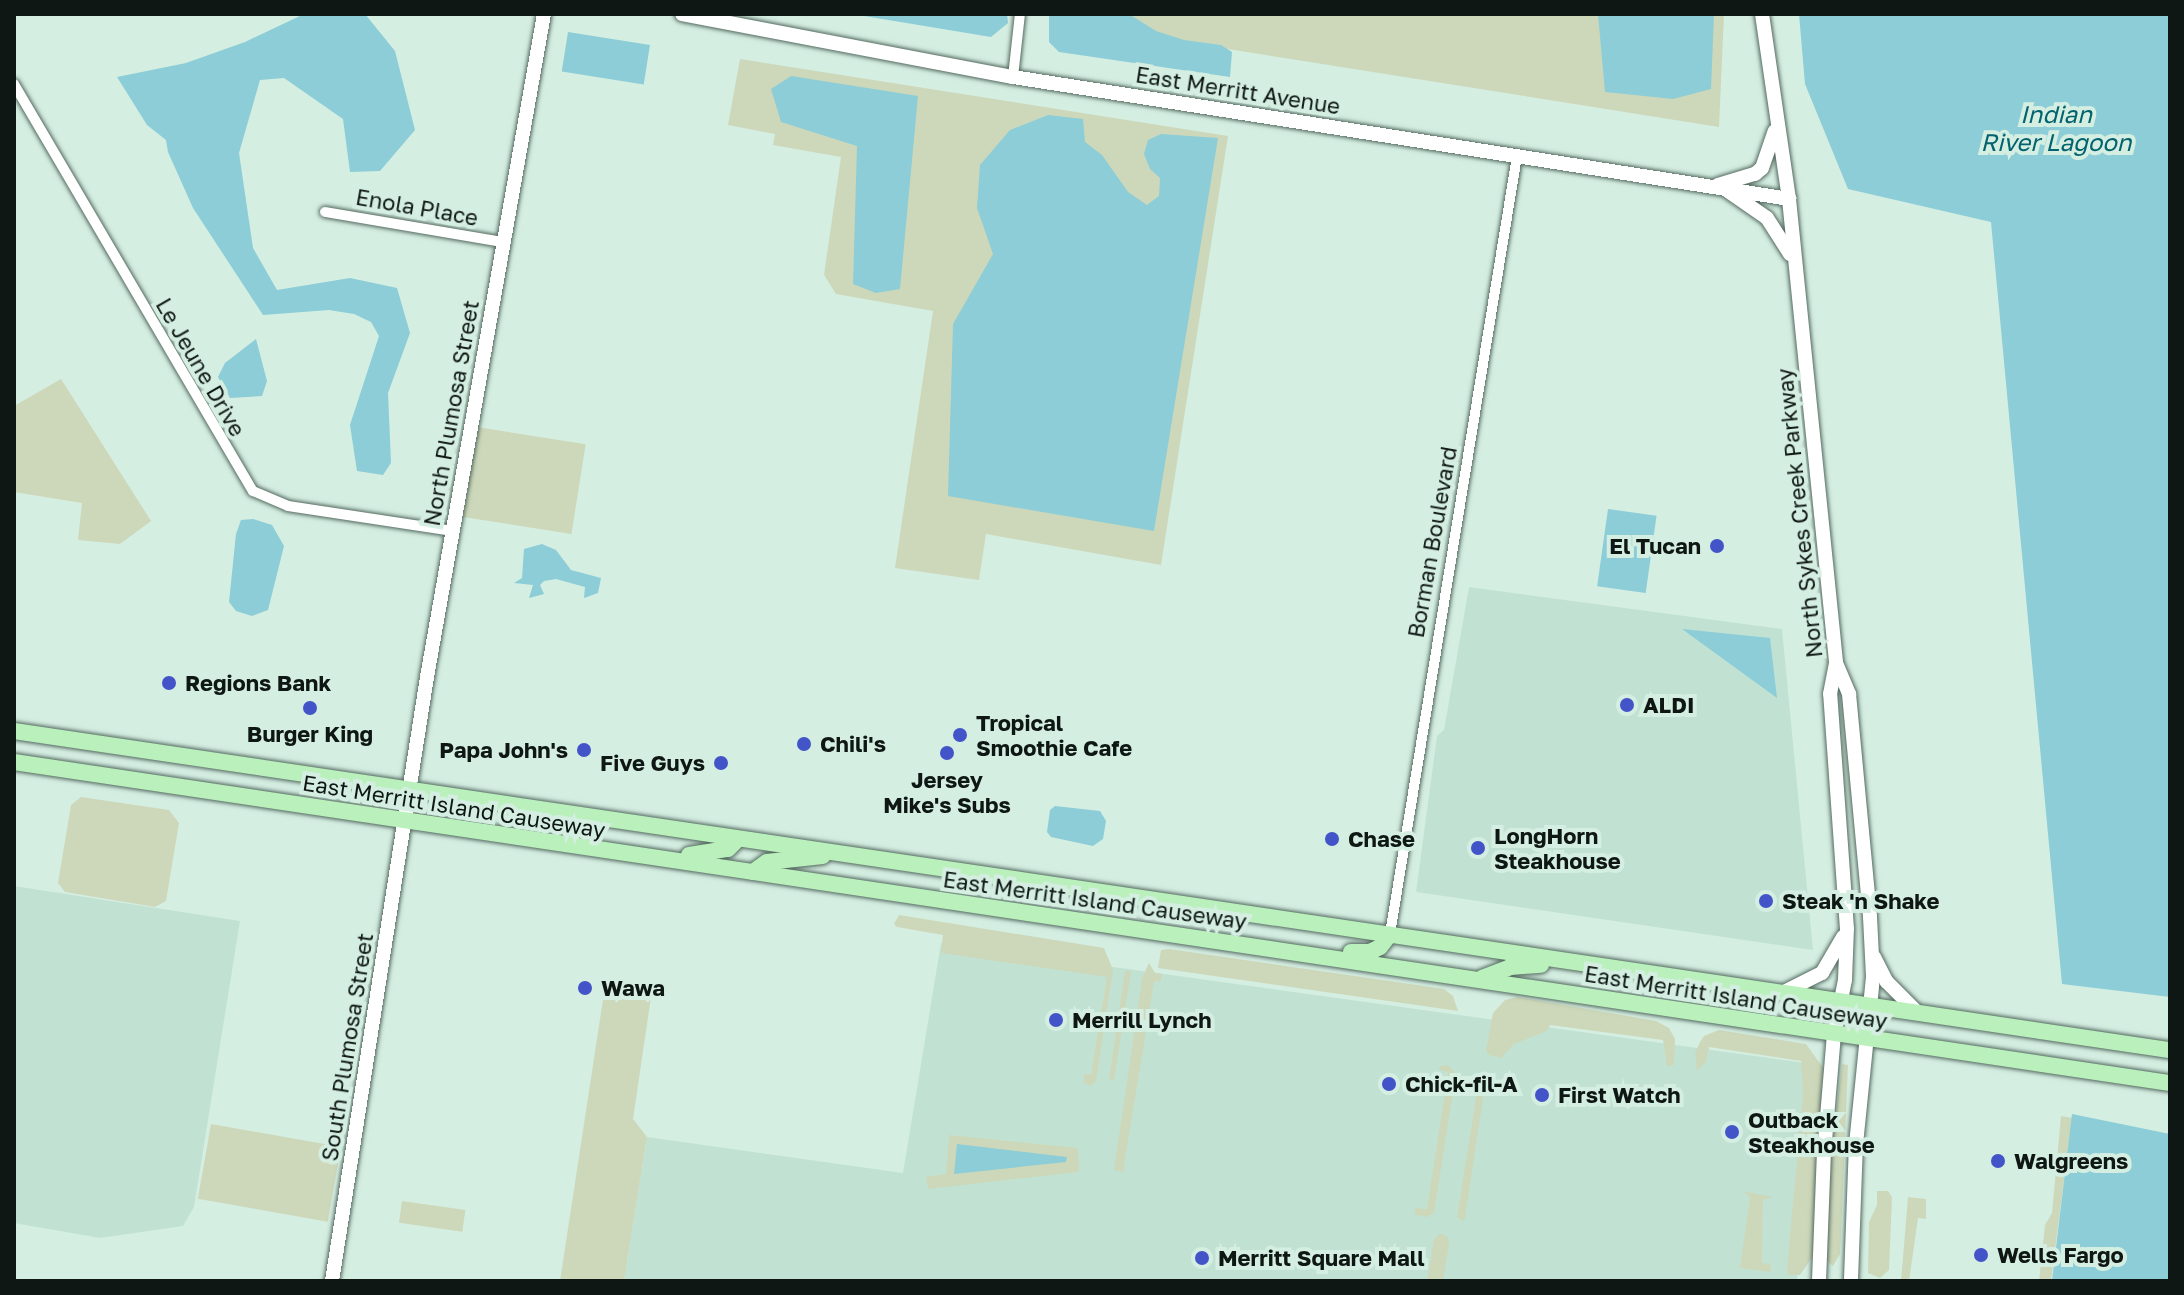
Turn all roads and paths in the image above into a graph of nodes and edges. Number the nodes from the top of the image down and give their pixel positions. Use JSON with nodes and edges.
{"nodes":[{"id":1,"x":544,"y":14,"type":"edge"},
{"id":2,"x":682,"y":14,"type":"edge"},
{"id":3,"x":1020,"y":14,"type":"edge"},
{"id":4,"x":1762,"y":14,"type":"edge"},
{"id":5,"x":1013,"y":77,"type":"junction"},
{"id":6,"x":14,"y":84,"type":"edge"},
{"id":7,"x":1777,"y":122,"type":"junction"},
{"id":8,"x":1517,"y":156,"type":"junction"},
{"id":9,"x":1718,"y":188,"type":"junction"},
{"id":10,"x":1789,"y":199,"type":"junction"},
{"id":11,"x":325,"y":212,"type":"dead end"},
{"id":12,"x":503,"y":242,"type":"junction"},
{"id":13,"x":1795,"y":264,"type":"junction"},
{"id":14,"x":453,"y":531,"type":"junction"},
{"id":15,"x":1836,"y":663,"type":"junction"},
{"id":16,"x":14,"y":731,"type":"edge"},
{"id":17,"x":14,"y":762,"type":"edge"},
{"id":18,"x":411,"y":788,"type":"junction"},
{"id":19,"x":406,"y":821,"type":"junction"},
{"id":20,"x":738,"y":839,"type":"junction"},
{"id":21,"x":836,"y":853,"type":"junction"},
{"id":22,"x":648,"y":857,"type":"junction"},
{"id":23,"x":753,"y":872,"type":"junction"},
{"id":24,"x":1847,"y":929,"type":"junction"},
{"id":25,"x":1390,"y":934,"type":"junction"},
{"id":26,"x":1309,"y":953,"type":"junction"},
{"id":27,"x":1872,"y":953,"type":"junction"},
{"id":28,"x":1601,"y":967,"type":"junction"},
{"id":29,"x":1481,"y":979,"type":"junction"},
{"id":30,"x":1782,"y":993,"type":"junction"},
{"id":31,"x":1841,"y":1001,"type":"junction"},
{"id":32,"x":1870,"y":1006,"type":"junction"},
{"id":33,"x":1918,"y":1013,"type":"junction"},
{"id":34,"x":1834,"y":1034,"type":"junction"},
{"id":35,"x":1868,"y":1040,"type":"junction"},
{"id":36,"x":2170,"y":1050,"type":"edge"},
{"id":37,"x":2170,"y":1083,"type":"edge"},
{"id":38,"x":332,"y":1281,"type":"edge"},
{"id":39,"x":1819,"y":1281,"type":"edge"},
{"id":40,"x":1851,"y":1281,"type":"edge"}],
"edges":[{"from":1,"to":12,"type":"street","name":"North Plumosa Street"},
{"from":2,"to":5,"type":"street","name":"East Merritt Avenue"},
{"from":3,"to":5,"type":"street"},
{"from":4,"to":7,"type":"street","name":"North Sykes Creek Parkway"},
{"from":5,"to":8,"type":"street","name":"East Merritt Avenue"},
{"from":6,"to":14,"type":"street","name":"Le Jeune Drive"},
{"from":7,"to":9,"type":"street"},
{"from":7,"to":10,"type":"street","name":"North Sykes Creek Parkway"},
{"from":8,"to":9,"type":"street","name":"East Merritt Avenue"},
{"from":8,"to":25,"type":"street","name":"Borman Boulevard"},
{"from":9,"to":10,"type":"street","name":"East Merritt Avenue"},
{"from":9,"to":13,"type":"street"},
{"from":10,"to":13,"type":"street","name":"North Sykes Creek Parkway"},
{"from":11,"to":12,"type":"street","name":"Enola Place"},
{"from":12,"to":14,"type":"street","name":"North Plumosa Street"},
{"from":13,"to":15,"type":"street","name":"North Sykes Creek Parkway"},
{"from":14,"to":18,"type":"street","name":"North Plumosa Street"},
{"from":15,"to":24,"type":"street"},
{"from":15,"to":27,"type":"street","name":"North Sykes Creek Parkway"},
{"from":16,"to":18,"type":"main road","name":"East Merritt Island Causeway"},
{"from":17,"to":19,"type":"main road","name":"East Merritt Island Causeway"},
{"from":18,"to":19,"type":"street","name":"North Plumosa Street"},
{"from":18,"to":20,"type":"main road","name":"East Merritt Island Causeway"},
{"from":19,"to":22,"type":"main road","name":"East Merritt Island Causeway"},
{"from":19,"to":38,"type":"street","name":"South Plumosa Street"},
{"from":20,"to":21,"type":"main road","name":"East Merritt Island Causeway"},
{"from":20,"to":22,"type":"main road"},
{"from":21,"to":23,"type":"main road"},
{"from":21,"to":25,"type":"main road","name":"East Merritt Island Causeway"},
{"from":22,"to":23,"type":"main road","name":"East Merritt Island Causeway"},
{"from":23,"to":26,"type":"main road","name":"East Merritt Island Causeway"},
{"from":24,"to":30,"type":"street"},
{"from":24,"to":31,"type":"street"},
{"from":25,"to":26,"type":"main road"},
{"from":25,"to":28,"type":"main road","name":"East Merritt Island Causeway"},
{"from":26,"to":29,"type":"main road","name":"East Merritt Island Causeway"},
{"from":27,"to":32,"type":"street","name":"North Sykes Creek Parkway"},
{"from":27,"to":33,"type":"street"},
{"from":28,"to":29,"type":"main road"},
{"from":28,"to":30,"type":"main road","name":"East Merritt Island Causeway"},
{"from":29,"to":34,"type":"main road","name":"East Merritt Island Causeway"},
{"from":30,"to":31,"type":"main road","name":"East Merritt Island Causeway"},
{"from":31,"to":32,"type":"main road","name":"East Merritt Island Causeway"},
{"from":31,"to":34,"type":"street"},
{"from":32,"to":33,"type":"main road","name":"East Merritt Island Causeway"},
{"from":32,"to":35,"type":"street","name":"North Sykes Creek Parkway"},
{"from":33,"to":36,"type":"main road","name":"East Merritt Island Causeway"},
{"from":34,"to":35,"type":"main road","name":"East Merritt Island Causeway"},
{"from":34,"to":39,"type":"street"},
{"from":35,"to":37,"type":"main road","name":"East Merritt Island Causeway"},
{"from":35,"to":40,"type":"street","name":"North Sykes Creek Parkway"}]}
